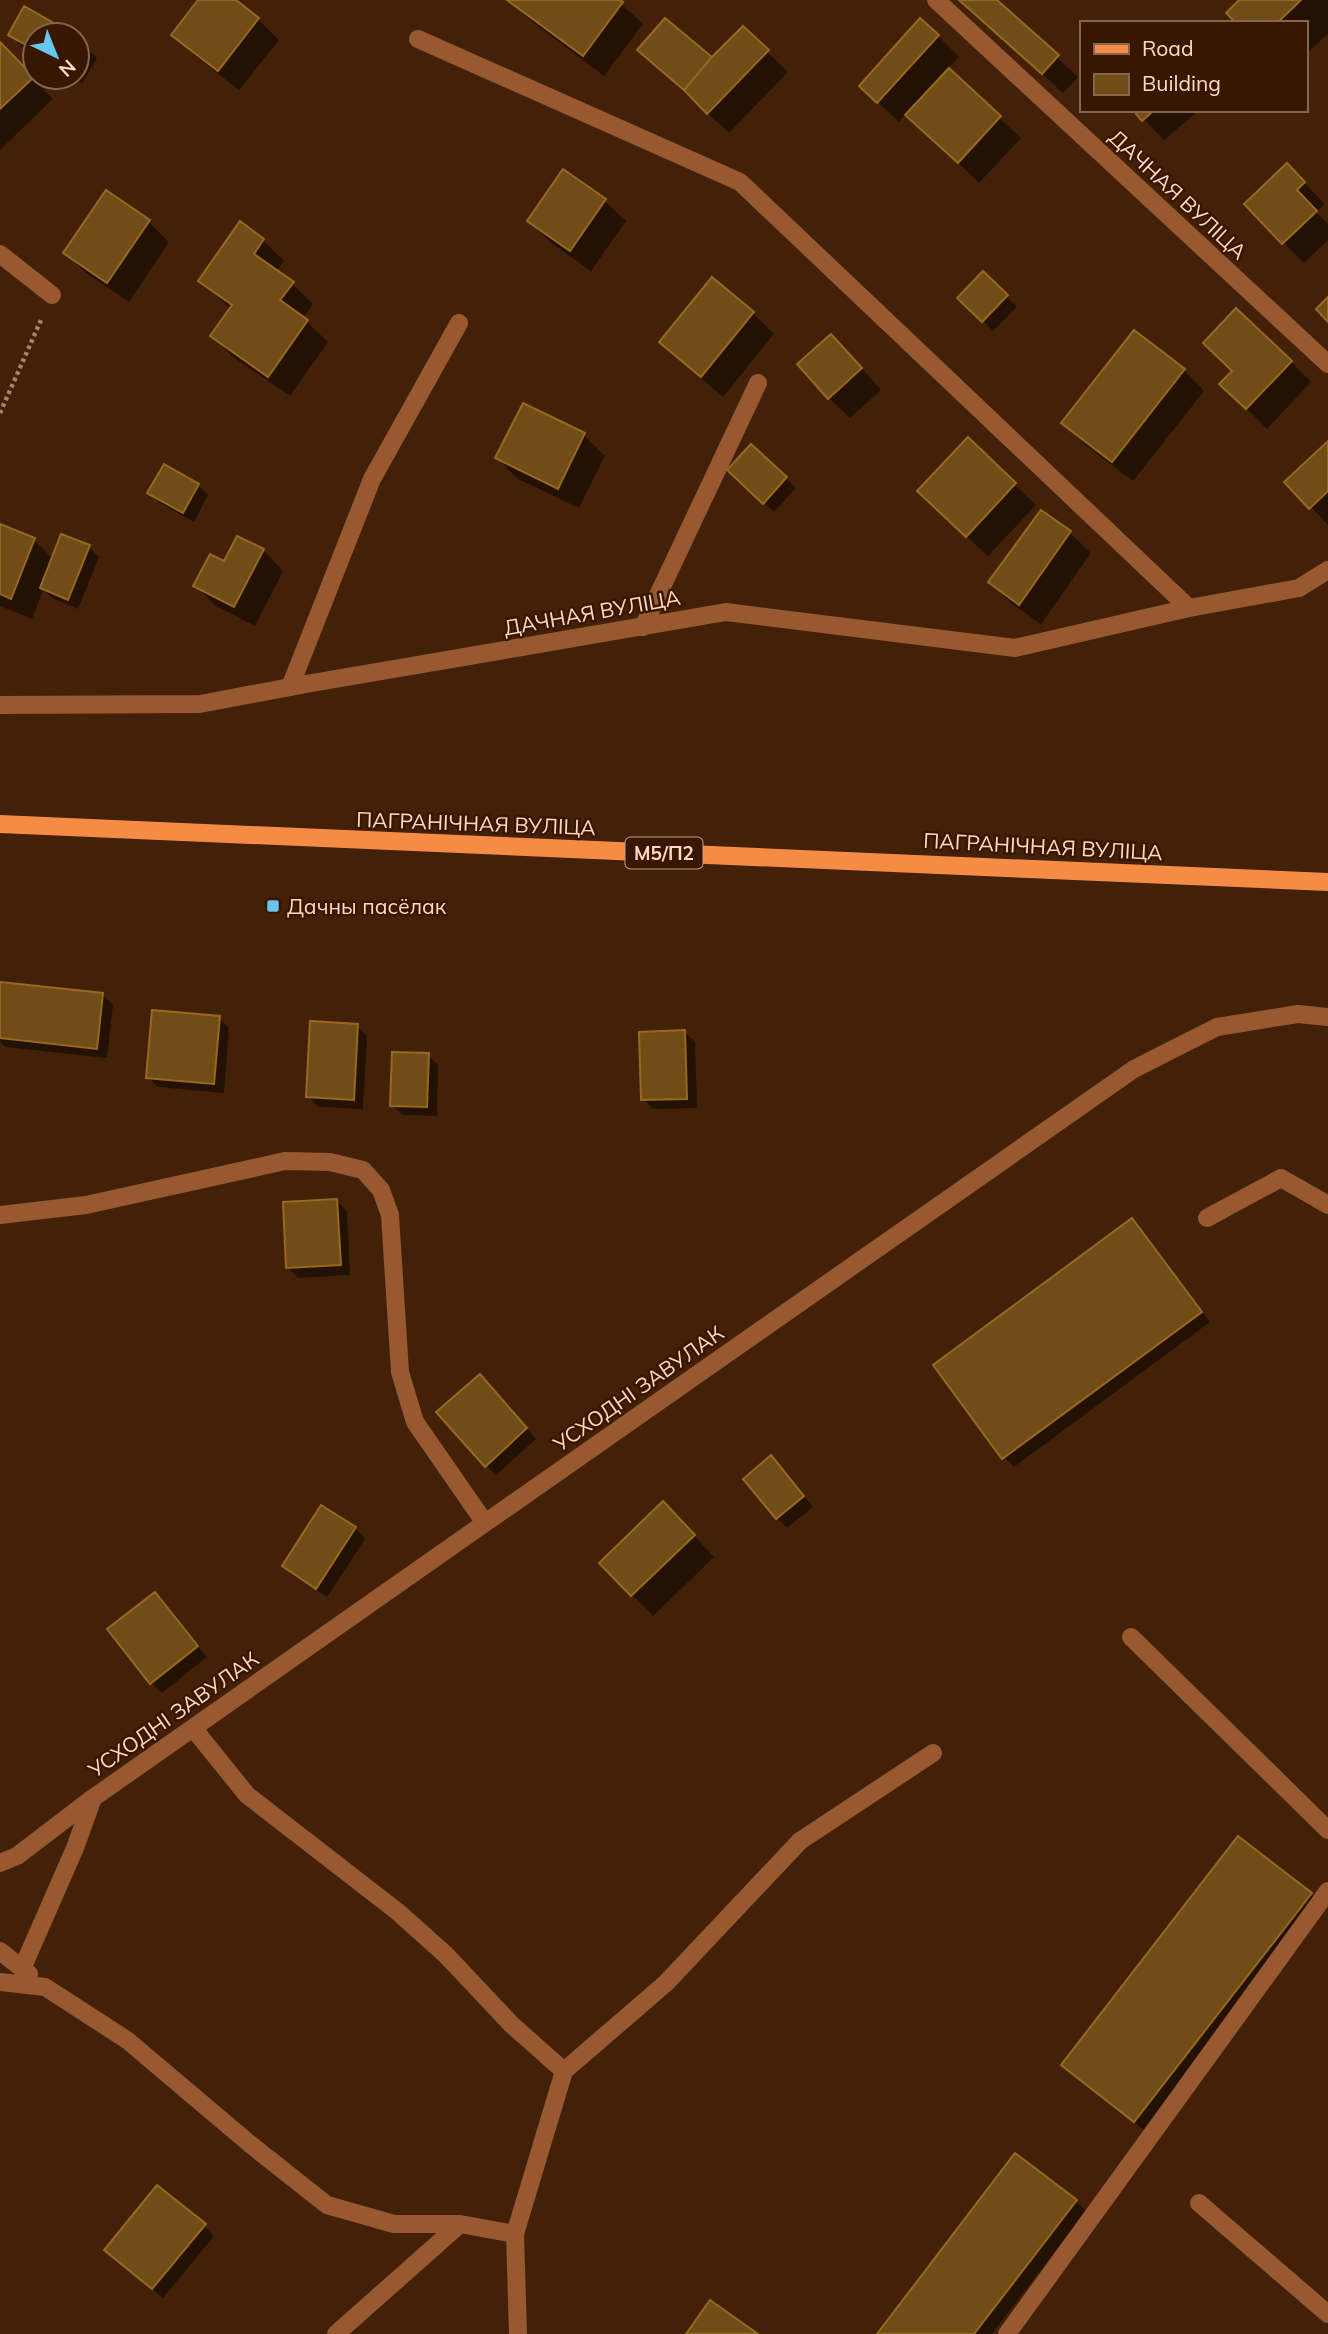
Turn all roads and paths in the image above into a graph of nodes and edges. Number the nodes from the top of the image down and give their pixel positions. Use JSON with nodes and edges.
{"nodes":[{"id":1,"x":936,"y":0,"type":"edge"},
{"id":2,"x":418,"y":39,"type":"dead end"},
{"id":3,"x":0,"y":254,"type":"edge"},
{"id":4,"x":52,"y":295,"type":"joint"},
{"id":5,"x":459,"y":323,"type":"dead end"},
{"id":6,"x":1328,"y":364,"type":"edge"},
{"id":7,"x":758,"y":383,"type":"dead end"},
{"id":8,"x":0,"y":412,"type":"edge"},
{"id":9,"x":1328,"y":570,"type":"edge"},
{"id":10,"x":1189,"y":608,"type":"junction"},
{"id":11,"x":643,"y":627,"type":"junction"},
{"id":12,"x":290,"y":687,"type":"junction"},
{"id":13,"x":0,"y":705,"type":"edge"},
{"id":14,"x":0,"y":824,"type":"edge"},
{"id":15,"x":1328,"y":882,"type":"edge"},
{"id":16,"x":1328,"y":1017,"type":"edge"},
{"id":17,"x":1328,"y":1205,"type":"edge"},
{"id":18,"x":0,"y":1215,"type":"edge"},
{"id":19,"x":1207,"y":1219,"type":"dead end"},
{"id":20,"x":485,"y":1523,"type":"junction"},
{"id":21,"x":1131,"y":1637,"type":"dead end"},
{"id":22,"x":193,"y":1728,"type":"junction"},
{"id":23,"x":933,"y":1753,"type":"dead end"},
{"id":24,"x":93,"y":1798,"type":"junction"},
{"id":25,"x":1328,"y":1830,"type":"edge"},
{"id":26,"x":0,"y":1863,"type":"edge"},
{"id":27,"x":1328,"y":1891,"type":"edge"},
{"id":28,"x":0,"y":1951,"type":"edge"},
{"id":29,"x":22,"y":1969,"type":"junction"},
{"id":30,"x":0,"y":1982,"type":"edge"},
{"id":31,"x":45,"y":1987,"type":"junction"},
{"id":32,"x":564,"y":2071,"type":"junction"},
{"id":33,"x":1199,"y":2203,"type":"dead end"},
{"id":34,"x":460,"y":2224,"type":"junction"},
{"id":35,"x":515,"y":2234,"type":"junction"},
{"id":36,"x":1328,"y":2314,"type":"edge"},
{"id":37,"x":336,"y":2334,"type":"edge"},
{"id":38,"x":517,"y":2334,"type":"edge"},
{"id":39,"x":1007,"y":2334,"type":"edge"}],
"edges":[{"from":1,"to":6,"type":"street","name":"ДАЧНАЯ ВУЛІЦА"},
{"from":2,"to":10,"type":"street"},
{"from":3,"to":4,"type":"street"},
{"from":4,"to":8,"type":"path"},
{"from":5,"to":12,"type":"street"},
{"from":7,"to":11,"type":"street"},
{"from":9,"to":10,"type":"street","name":"ДАЧНАЯ ВУЛІЦА"},
{"from":10,"to":11,"type":"street","name":"ДАЧНАЯ ВУЛІЦА"},
{"from":11,"to":12,"type":"street","name":"ДАЧНАЯ ВУЛІЦА"},
{"from":12,"to":13,"type":"street","name":"ДАЧНАЯ ВУЛІЦА"},
{"from":14,"to":15,"type":"main road","name":"ПАГРАНІЧНАЯ ВУЛІЦА","number":"М5/П2"},
{"from":16,"to":20,"type":"street","name":"УСХОДНІ ЗАВУЛАК"},
{"from":17,"to":19,"type":"street"},
{"from":18,"to":20,"type":"street"},
{"from":20,"to":22,"type":"street","name":"УСХОДНІ ЗАВУЛАК"},
{"from":21,"to":25,"type":"street"},
{"from":22,"to":24,"type":"street","name":"УСХОДНІ ЗАВУЛАК"},
{"from":22,"to":32,"type":"street"},
{"from":23,"to":32,"type":"street"},
{"from":24,"to":26,"type":"street","name":"УСХОДНІ ЗАВУЛАК"},
{"from":24,"to":29,"type":"street"},
{"from":27,"to":39,"type":"street"},
{"from":28,"to":29,"type":"street"},
{"from":29,"to":31,"type":"street"},
{"from":30,"to":31,"type":"street"},
{"from":31,"to":34,"type":"street"},
{"from":32,"to":35,"type":"street"},
{"from":33,"to":36,"type":"street"},
{"from":34,"to":35,"type":"street"},
{"from":34,"to":37,"type":"street"},
{"from":35,"to":38,"type":"street"}]}
